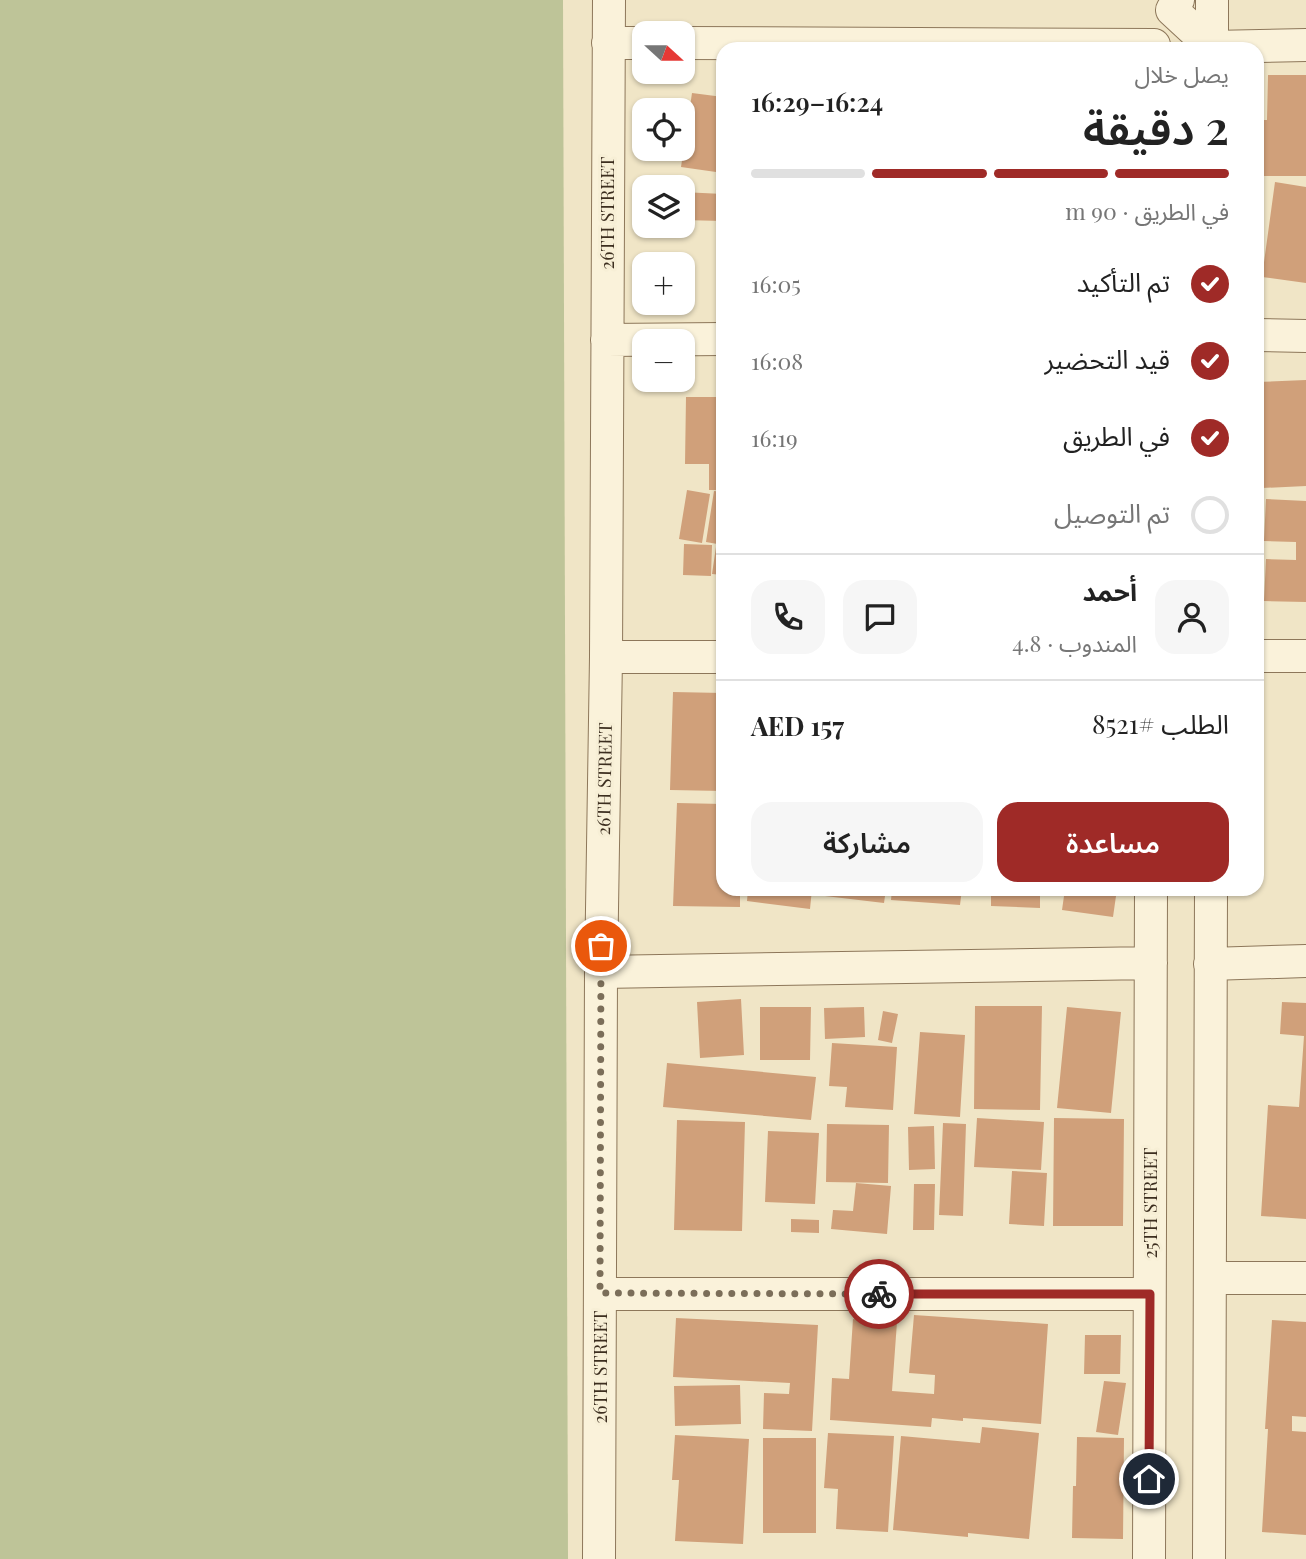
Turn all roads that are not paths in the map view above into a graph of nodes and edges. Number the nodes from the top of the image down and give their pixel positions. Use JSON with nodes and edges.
{"nodes":[{"id":1,"x":609,"y":0,"type":"edge"},
{"id":2,"x":1154,"y":0,"type":"edge"},
{"id":3,"x":1178,"y":0,"type":"edge"},
{"id":4,"x":1212,"y":0,"type":"edge"},
{"id":5,"x":1154,"y":42,"type":"edge"},
{"id":6,"x":1206,"y":42,"type":"edge"},
{"id":7,"x":1212,"y":42,"type":"edge"},
{"id":8,"x":608,"y":43,"type":"junction"},
{"id":9,"x":632,"y":43,"type":"edge"},
{"id":10,"x":695,"y":43,"type":"edge"},
{"id":11,"x":716,"y":43,"type":"edge"},
{"id":12,"x":1306,"y":45,"type":"edge"},
{"id":13,"x":1264,"y":46,"type":"edge"},
{"id":14,"x":1264,"y":335,"type":"edge"},
{"id":15,"x":1306,"y":336,"type":"edge"},
{"id":16,"x":716,"y":339,"type":"edge"},
{"id":17,"x":607,"y":340,"type":"junction"},
{"id":18,"x":1264,"y":656,"type":"edge"},
{"id":19,"x":1306,"y":656,"type":"edge"},
{"id":20,"x":606,"y":657,"type":"junction"},
{"id":21,"x":716,"y":657,"type":"edge"},
{"id":22,"x":1151,"y":896,"type":"edge"},
{"id":23,"x":1211,"y":896,"type":"edge"},
{"id":24,"x":1306,"y":961,"type":"edge"},
{"id":25,"x":1151,"y":963,"type":"junction"},
{"id":26,"x":1210,"y":964,"type":"junction"},
{"id":27,"x":601,"y":972,"type":"junction"},
{"id":28,"x":1210,"y":1278,"type":"junction"},
{"id":29,"x":1306,"y":1278,"type":"edge"},
{"id":30,"x":600,"y":1293,"type":"junction"},
{"id":31,"x":1150,"y":1294,"type":"junction"},
{"id":32,"x":599,"y":1559,"type":"edge"},
{"id":33,"x":1149,"y":1559,"type":"edge"},
{"id":34,"x":1209,"y":1559,"type":"edge"}],
"edges":[{"from":1,"to":8,"type":"street","name":"26TH STREET"},
{"from":2,"to":5,"type":"street"},
{"from":3,"to":6,"type":"street"},
{"from":4,"to":7,"type":"street"},
{"from":8,"to":9,"type":"street"},
{"from":8,"to":17,"type":"street","name":"26TH STREET"},
{"from":10,"to":11,"type":"street"},
{"from":12,"to":13,"type":"street"},
{"from":14,"to":15,"type":"street"},
{"from":16,"to":17,"type":"street"},
{"from":17,"to":20,"type":"street","name":"26TH STREET"},
{"from":18,"to":19,"type":"street"},
{"from":20,"to":21,"type":"street"},
{"from":20,"to":27,"type":"street","name":"26TH STREET"},
{"from":22,"to":25,"type":"street","name":"25TH STREET"},
{"from":23,"to":26,"type":"street"},
{"from":24,"to":26,"type":"street"},
{"from":25,"to":27,"type":"street"},
{"from":25,"to":31,"type":"street","name":"25TH STREET"},
{"from":26,"to":28,"type":"street"},
{"from":27,"to":30,"type":"street","name":"26TH STREET"},
{"from":28,"to":29,"type":"street"},
{"from":28,"to":34,"type":"street"},
{"from":30,"to":31,"type":"street"},
{"from":30,"to":32,"type":"street","name":"26TH STREET"},
{"from":31,"to":33,"type":"street","name":"25TH STREET"}]}
